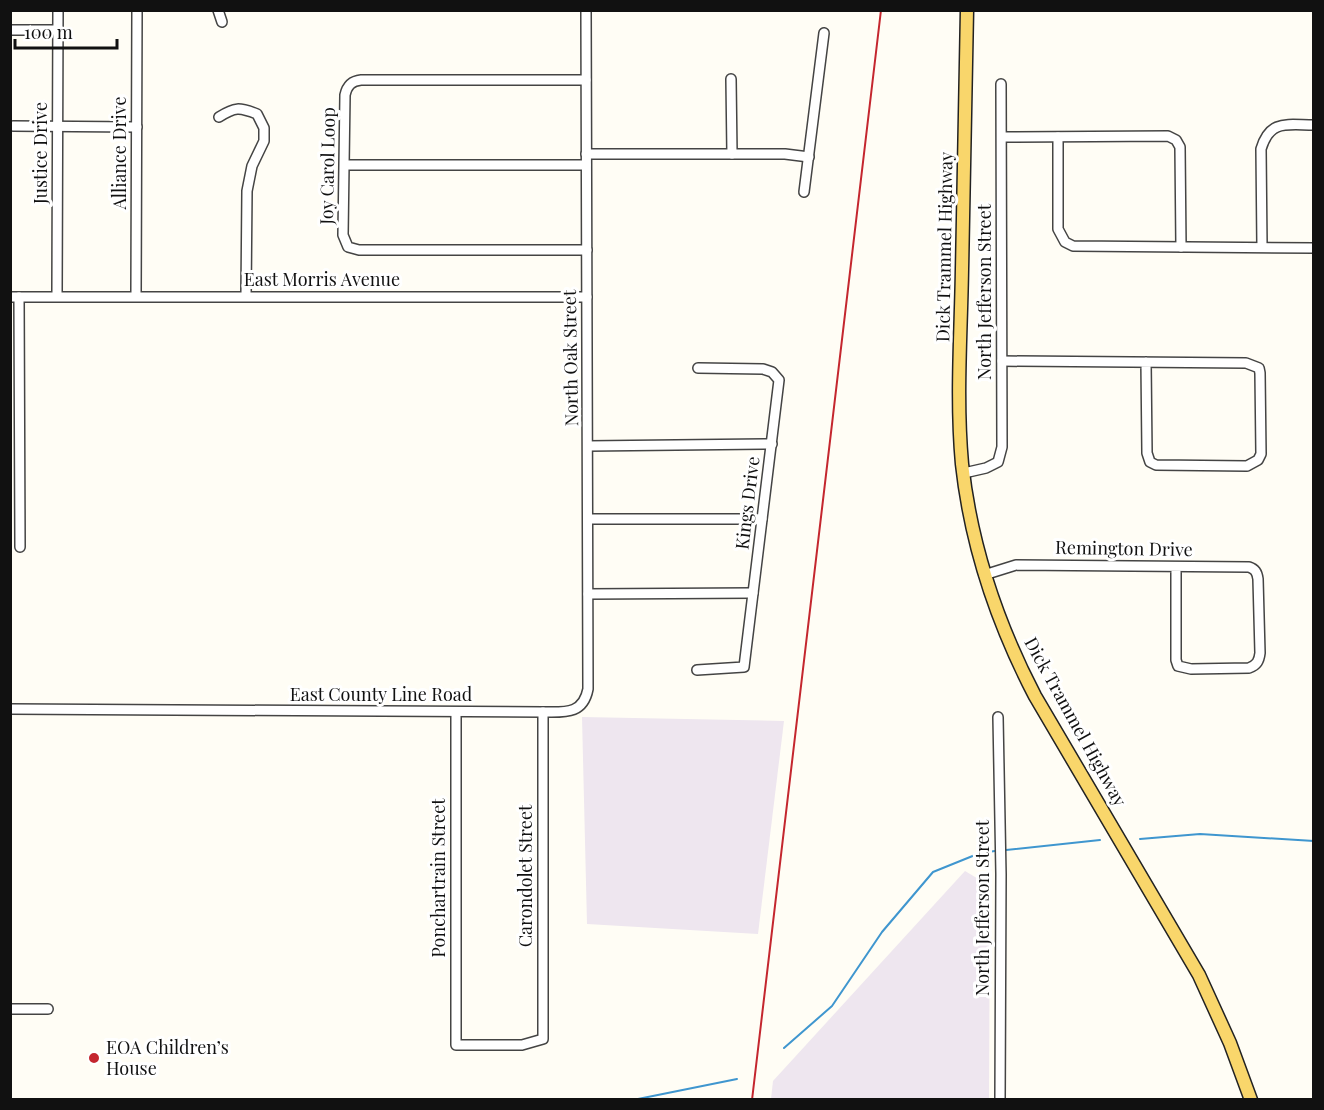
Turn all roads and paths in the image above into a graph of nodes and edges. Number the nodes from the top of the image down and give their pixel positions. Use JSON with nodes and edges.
{"nodes":[{"id":1,"x":58,"y":10,"type":"edge"},
{"id":2,"x":137,"y":10,"type":"edge"},
{"id":3,"x":218,"y":10,"type":"edge"},
{"id":4,"x":586,"y":10,"type":"edge"},
{"id":5,"x":967,"y":10,"type":"edge"},
{"id":6,"x":222,"y":22,"type":"dead end"},
{"id":7,"x":12,"y":30,"type":"dead end"},
{"id":8,"x":58,"y":30,"type":"junction"},
{"id":9,"x":824,"y":33,"type":"dead end"},
{"id":10,"x":730,"y":79,"type":"dead end"},
{"id":11,"x":586,"y":80,"type":"junction"},
{"id":12,"x":1001,"y":84,"type":"dead end"},
{"id":13,"x":219,"y":117,"type":"dead end"},
{"id":14,"x":1314,"y":125,"type":"edge"},
{"id":15,"x":13,"y":126,"type":"dead end"},
{"id":16,"x":57,"y":126,"type":"junction"},
{"id":17,"x":137,"y":127,"type":"junction"},
{"id":18,"x":1002,"y":136,"type":"junction"},
{"id":19,"x":1058,"y":137,"type":"junction"},
{"id":20,"x":586,"y":154,"type":"junction"},
{"id":21,"x":732,"y":154,"type":"junction"},
{"id":22,"x":808,"y":157,"type":"junction"},
{"id":23,"x":345,"y":165,"type":"junction"},
{"id":24,"x":586,"y":165,"type":"junction"},
{"id":25,"x":804,"y":192,"type":"dead end"},
{"id":26,"x":1181,"y":247,"type":"junction"},
{"id":27,"x":1262,"y":247,"type":"junction"},
{"id":28,"x":1314,"y":248,"type":"edge"},
{"id":29,"x":587,"y":250,"type":"junction"},
{"id":30,"x":57,"y":296,"type":"junction"},
{"id":31,"x":136,"y":296,"type":"junction"},
{"id":32,"x":246,"y":296,"type":"junction"},
{"id":33,"x":15,"y":297,"type":"edge"},
{"id":34,"x":587,"y":297,"type":"junction"},
{"id":35,"x":1002,"y":361,"type":"junction"},
{"id":36,"x":1146,"y":362,"type":"junction"},
{"id":37,"x":698,"y":368,"type":"dead end"},
{"id":38,"x":772,"y":444,"type":"junction"},
{"id":39,"x":588,"y":446,"type":"junction"},
{"id":40,"x":964,"y":473,"type":"junction"},
{"id":41,"x":588,"y":519,"type":"junction"},
{"id":42,"x":762,"y":519,"type":"junction"},
{"id":43,"x":20,"y":547,"type":"dead end"},
{"id":44,"x":1176,"y":567,"type":"junction"},
{"id":45,"x":984,"y":575,"type":"junction"},
{"id":46,"x":753,"y":593,"type":"junction"},
{"id":47,"x":588,"y":594,"type":"junction"},
{"id":48,"x":697,"y":670,"type":"dead end"},
{"id":49,"x":582,"y":704,"type":"joint"},
{"id":50,"x":10,"y":709,"type":"edge"},
{"id":51,"x":456,"y":712,"type":"junction"},
{"id":52,"x":543,"y":712,"type":"junction"},
{"id":53,"x":998,"y":717,"type":"dead end"},
{"id":54,"x":10,"y":1009,"type":"edge"},
{"id":55,"x":48,"y":1009,"type":"dead end"},
{"id":56,"x":543,"y":1039,"type":"joint"},
{"id":57,"x":1000,"y":1100,"type":"edge"},
{"id":58,"x":1251,"y":1100,"type":"edge"}],
"edges":[{"from":1,"to":8,"type":"street","name":"Justice Drive"},
{"from":2,"to":17,"type":"street","name":"Alliance Drive"},
{"from":3,"to":6,"type":"street"},
{"from":4,"to":11,"type":"street","name":"North Oak Street"},
{"from":5,"to":40,"type":"main road","name":"Dick Trammel Highway"},
{"from":7,"to":8,"type":"street"},
{"from":8,"to":16,"type":"street","name":"Justice Drive"},
{"from":9,"to":22,"type":"street"},
{"from":10,"to":21,"type":"street"},
{"from":11,"to":20,"type":"street","name":"North Oak Street"},
{"from":11,"to":23,"type":"street","name":"Joy Carol Loop"},
{"from":12,"to":18,"type":"street","name":"North Jefferson Street"},
{"from":13,"to":32,"type":"street"},
{"from":14,"to":27,"type":"street"},
{"from":15,"to":16,"type":"street"},
{"from":16,"to":17,"type":"street"},
{"from":16,"to":30,"type":"street","name":"Justice Drive"},
{"from":17,"to":31,"type":"street","name":"Alliance Drive"},
{"from":18,"to":19,"type":"street"},
{"from":18,"to":35,"type":"street","name":"North Jefferson Street"},
{"from":19,"to":26,"type":"street"},
{"from":19,"to":26,"type":"street"},
{"from":20,"to":21,"type":"street"},
{"from":20,"to":24,"type":"street","name":"North Oak Street"},
{"from":21,"to":22,"type":"street"},
{"from":22,"to":25,"type":"street"},
{"from":23,"to":24,"type":"street"},
{"from":23,"to":29,"type":"street","name":"Joy Carol Loop"},
{"from":24,"to":29,"type":"street","name":"North Oak Street"},
{"from":26,"to":27,"type":"street"},
{"from":27,"to":28,"type":"street"},
{"from":29,"to":34,"type":"street","name":"North Oak Street"},
{"from":30,"to":31,"type":"street","name":"East Morris Avenue"},
{"from":30,"to":33,"type":"street","name":"East Morris Avenue"},
{"from":31,"to":32,"type":"street","name":"East Morris Avenue"},
{"from":32,"to":34,"type":"street","name":"East Morris Avenue"},
{"from":33,"to":43,"type":"street"},
{"from":34,"to":39,"type":"street","name":"North Oak Street"},
{"from":35,"to":36,"type":"street"},
{"from":35,"to":40,"type":"street","name":"North Jefferson Street"},
{"from":36,"to":36,"type":"street"},
{"from":37,"to":38,"type":"street","name":"Kings Drive"},
{"from":38,"to":39,"type":"street"},
{"from":38,"to":42,"type":"street","name":"Kings Drive"},
{"from":39,"to":41,"type":"street","name":"North Oak Street"},
{"from":40,"to":45,"type":"main road","name":"Dick Trammel Highway"},
{"from":41,"to":42,"type":"street"},
{"from":41,"to":47,"type":"street","name":"North Oak Street"},
{"from":42,"to":46,"type":"street","name":"Kings Drive"},
{"from":44,"to":44,"type":"street","name":"Remington Drive"},
{"from":44,"to":45,"type":"street","name":"Remington Drive"},
{"from":45,"to":58,"type":"main road","name":"Dick Trammel Highway"},
{"from":46,"to":47,"type":"street"},
{"from":46,"to":48,"type":"street","name":"Kings Drive"},
{"from":47,"to":49,"type":"street","name":"North Oak Street"},
{"from":49,"to":52,"type":"street","name":"East County Line Road"},
{"from":50,"to":51,"type":"street","name":"East County Line Road"},
{"from":51,"to":52,"type":"street","name":"East County Line Road"},
{"from":51,"to":56,"type":"street","name":"Ponchartrain Street"},
{"from":52,"to":56,"type":"street","name":"Carondolet Street"},
{"from":53,"to":57,"type":"street","name":"North Jefferson Street"},
{"from":54,"to":55,"type":"street"}]}
